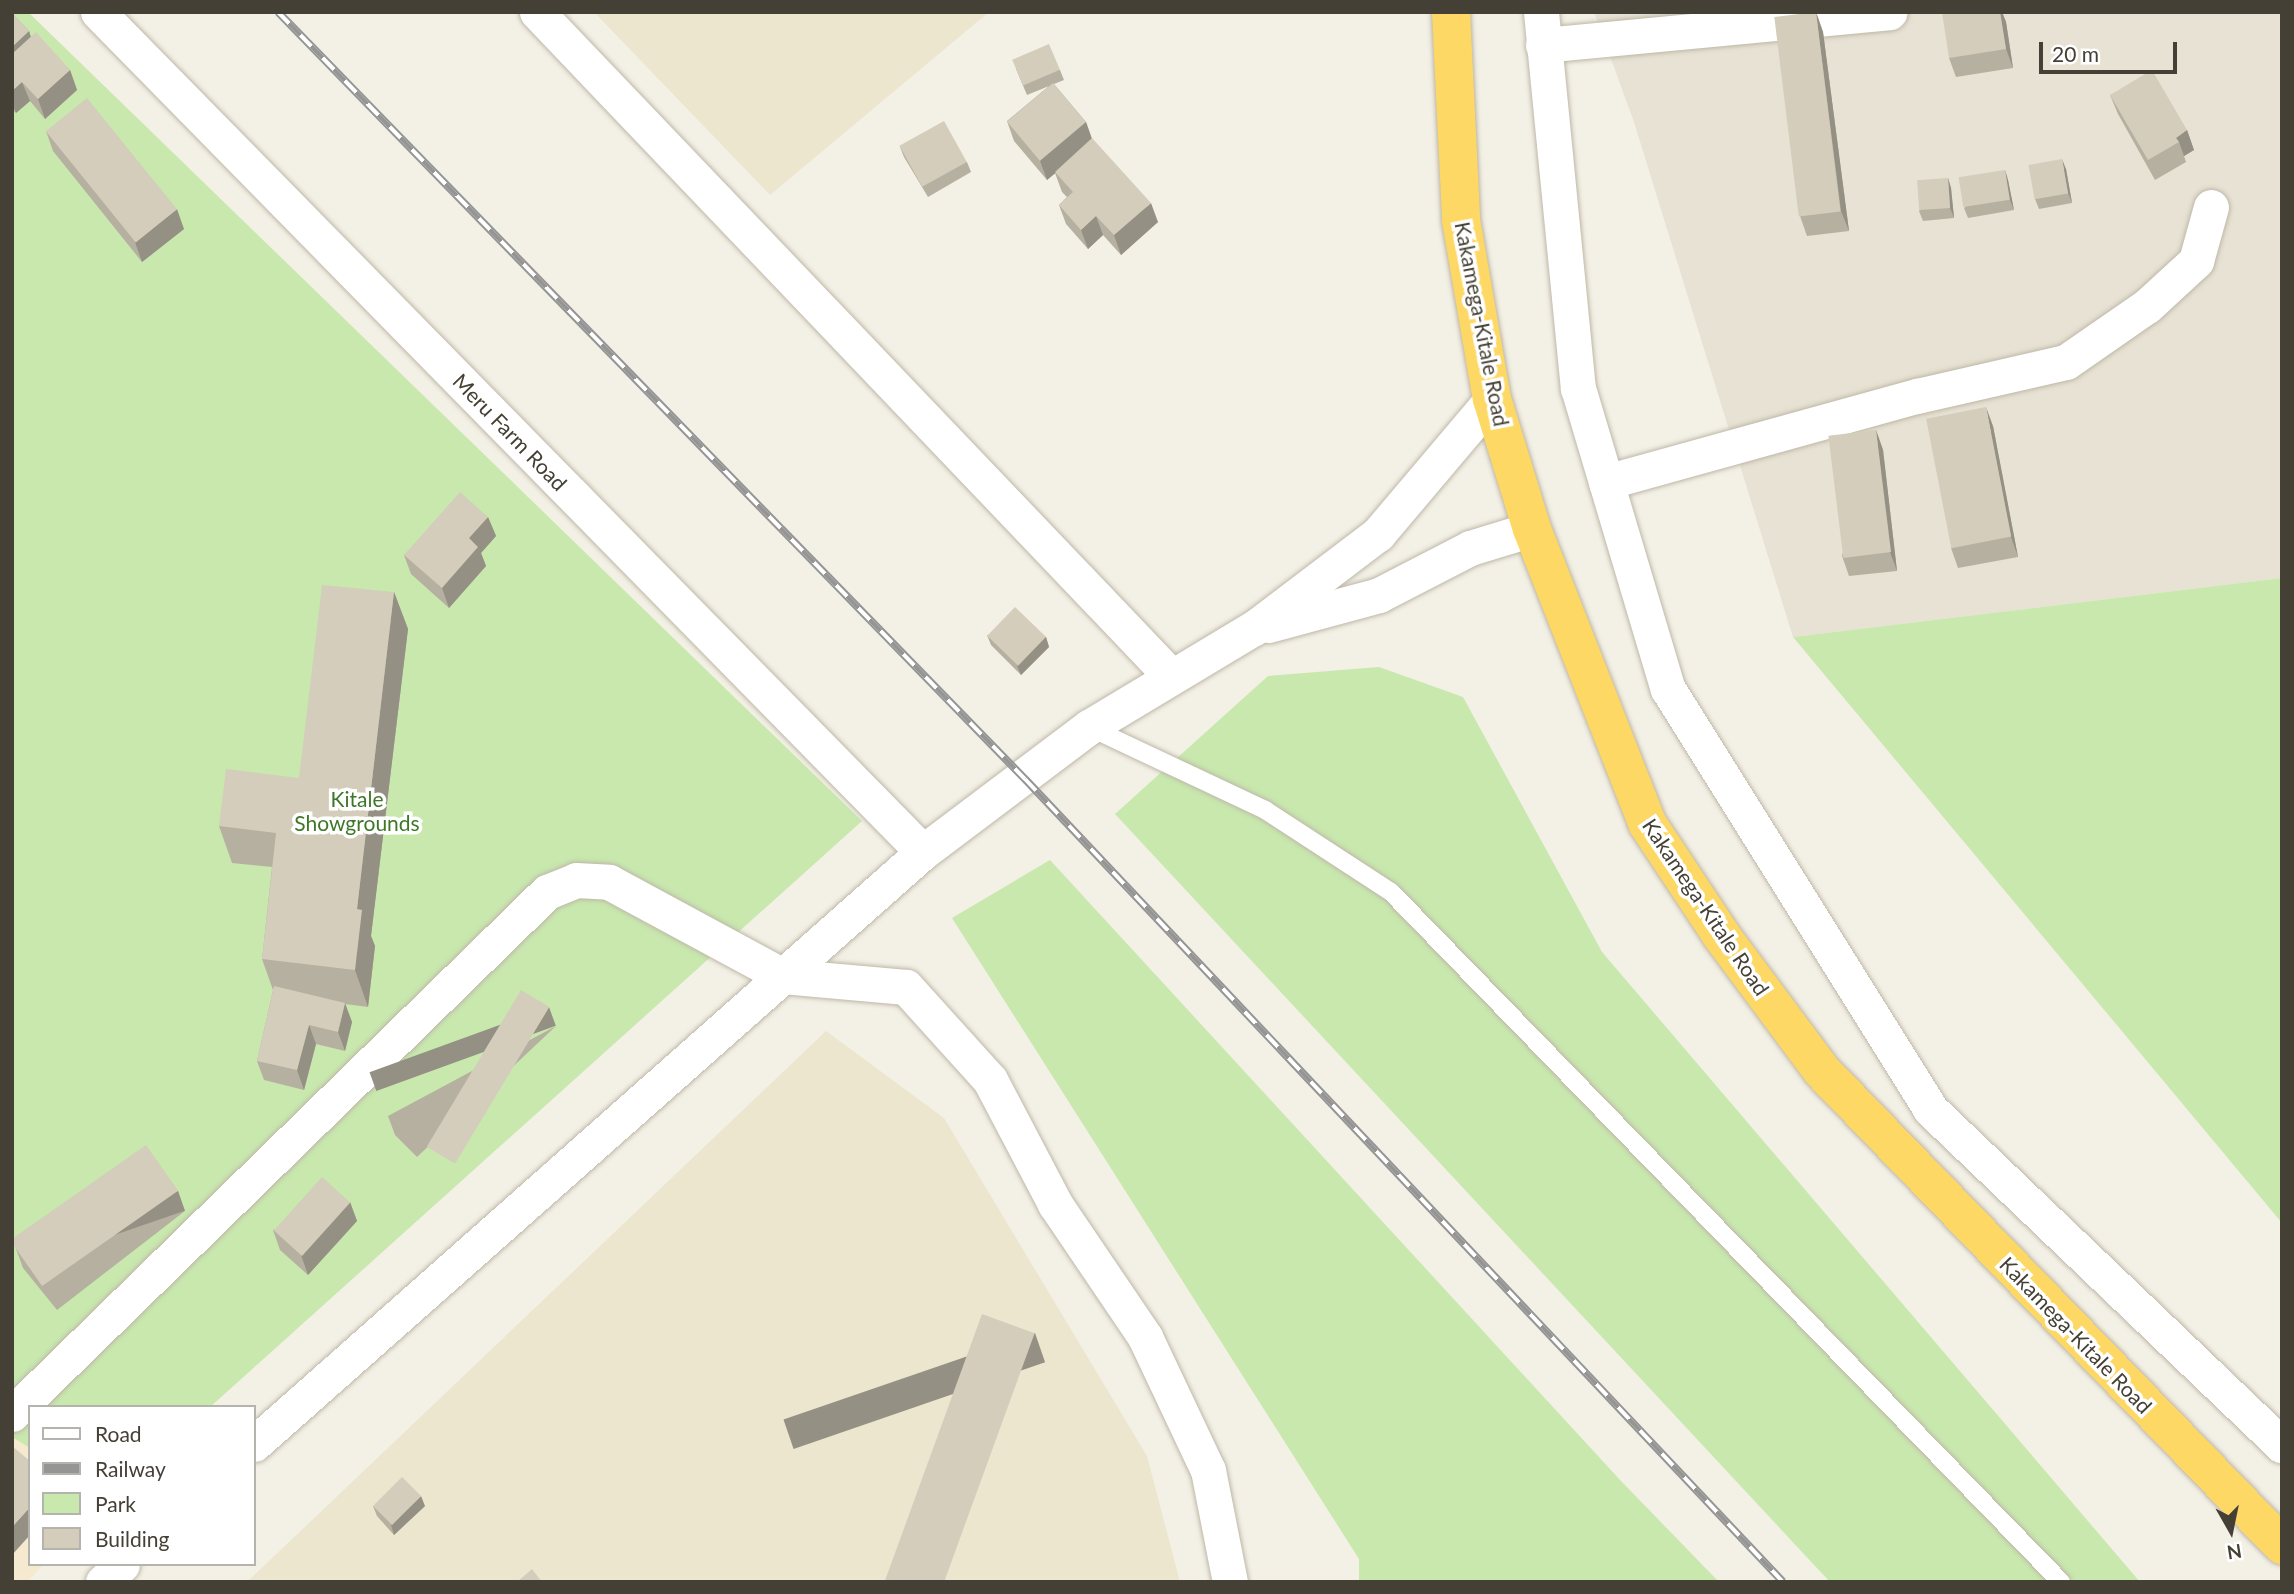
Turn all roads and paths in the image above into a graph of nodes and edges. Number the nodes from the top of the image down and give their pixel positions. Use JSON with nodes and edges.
{"nodes":[{"id":1,"x":98,"y":12,"type":"edge"},
{"id":2,"x":537,"y":12,"type":"edge"},
{"id":3,"x":1451,"y":12,"type":"edge"},
{"id":4,"x":1889,"y":12,"type":"edge"},
{"id":5,"x":1542,"y":29,"type":"edge"},
{"id":6,"x":2211,"y":207,"type":"dead end"},
{"id":7,"x":1492,"y":399,"type":"junction"},
{"id":8,"x":1606,"y":482,"type":"junction"},
{"id":9,"x":1532,"y":529,"type":"junction"},
{"id":10,"x":1254,"y":628,"type":"junction"},
{"id":11,"x":1170,"y":675,"type":"junction"},
{"id":12,"x":1088,"y":727,"type":"junction"},
{"id":13,"x":922,"y":852,"type":"junction"},
{"id":14,"x":783,"y":976,"type":"junction"},
{"id":15,"x":12,"y":1414,"type":"edge"},
{"id":16,"x":256,"y":1442,"type":"edge"},
{"id":17,"x":2282,"y":1445,"type":"edge"},
{"id":18,"x":2282,"y":1545,"type":"edge"},
{"id":19,"x":120,"y":1566,"type":"edge"},
{"id":20,"x":103,"y":1582,"type":"edge"},
{"id":21,"x":1230,"y":1582,"type":"edge"},
{"id":22,"x":2061,"y":1582,"type":"edge"}],
"edges":[{"from":1,"to":13,"type":"street","name":"Meru Farm Road"},
{"from":2,"to":11,"type":"street"},
{"from":3,"to":7,"type":"highway","name":"Kakamega-Kitale Road"},
{"from":4,"to":5,"type":"street"},
{"from":5,"to":8,"type":"street"},
{"from":6,"to":8,"type":"street"},
{"from":7,"to":9,"type":"highway","name":"Kakamega-Kitale Road"},
{"from":7,"to":10,"type":"street"},
{"from":8,"to":17,"type":"street"},
{"from":9,"to":10,"type":"street"},
{"from":9,"to":18,"type":"highway","name":"Kakamega-Kitale Road"},
{"from":10,"to":11,"type":"street"},
{"from":11,"to":12,"type":"street"},
{"from":12,"to":13,"type":"street"},
{"from":12,"to":22,"type":"lane"},
{"from":13,"to":14,"type":"street"},
{"from":14,"to":15,"type":"street"},
{"from":14,"to":16,"type":"street"},
{"from":14,"to":21,"type":"street"},
{"from":19,"to":20,"type":"street"}]}
